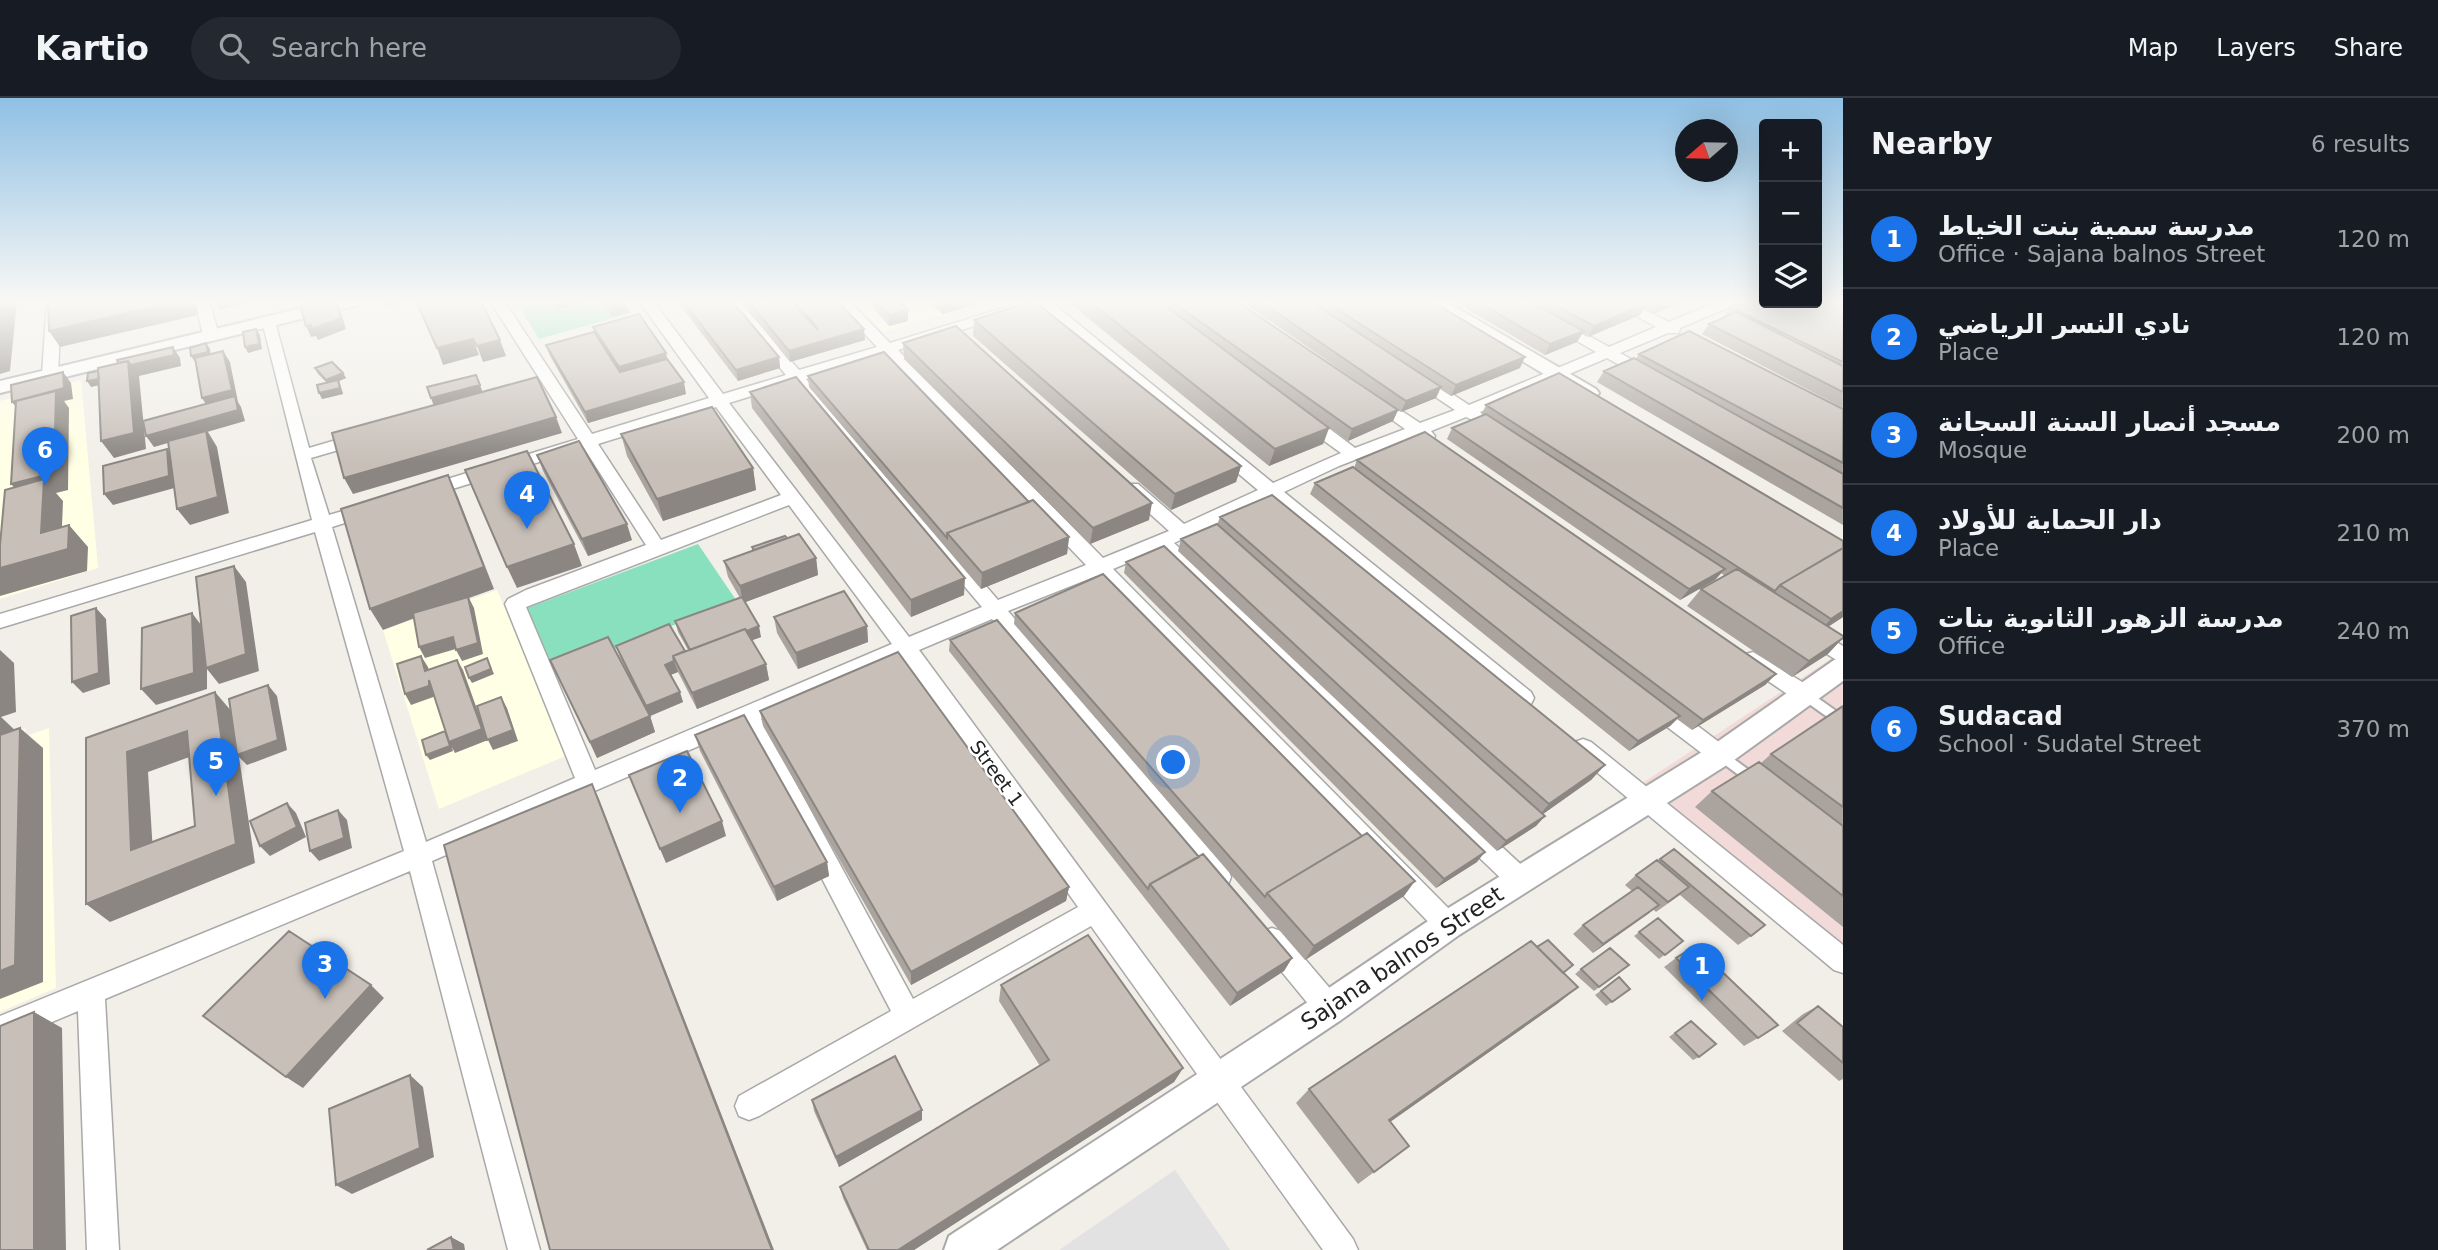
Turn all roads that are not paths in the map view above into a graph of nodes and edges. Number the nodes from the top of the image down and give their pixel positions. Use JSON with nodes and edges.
{"nodes":[{"id":1,"x":51,"y":355,"type":"edge"},
{"id":2,"x":131,"y":355,"type":"edge"},
{"id":3,"x":277,"y":355,"type":"edge"},
{"id":4,"x":538,"y":355,"type":"edge"},
{"id":5,"x":683,"y":355,"type":"edge"},
{"id":6,"x":779,"y":355,"type":"edge"},
{"id":7,"x":868,"y":355,"type":"edge"},
{"id":8,"x":896,"y":355,"type":"edge"},
{"id":9,"x":1106,"y":355,"type":"edge"},
{"id":10,"x":1524,"y":355,"type":"edge"},
{"id":11,"x":1604,"y":355,"type":"edge"},
{"id":12,"x":1611,"y":355,"type":"edge"},
{"id":13,"x":1401,"y":367,"type":"edge"},
{"id":14,"x":1557,"y":374,"type":"junction"},
{"id":15,"x":50,"y":375,"type":"junction"},
{"id":16,"x":798,"y":377,"type":"junction"},
{"id":17,"x":1667,"y":386,"type":"edge"},
{"id":18,"x":0,"y":387,"type":"edge"},
{"id":19,"x":1363,"y":392,"type":"edge"},
{"id":20,"x":721,"y":402,"type":"junction"},
{"id":21,"x":1605,"y":402,"type":"edge"},
{"id":22,"x":1288,"y":405,"type":"edge"},
{"id":23,"x":1468,"y":411,"type":"junction"},
{"id":24,"x":1490,"y":426,"type":"edge"},
{"id":25,"x":1418,"y":430,"type":"junction"},
{"id":26,"x":381,"y":432,"type":"edge"},
{"id":27,"x":590,"y":441,"type":"junction"},
{"id":28,"x":1441,"y":445,"type":"edge"},
{"id":29,"x":302,"y":455,"type":"junction"},
{"id":30,"x":1343,"y":458,"type":"junction"},
{"id":31,"x":1119,"y":476,"type":"edge"},
{"id":32,"x":1355,"y":478,"type":"edge"},
{"id":33,"x":1271,"y":491,"type":"junction"},
{"id":34,"x":411,"y":496,"type":"edge"},
{"id":35,"x":792,"y":497,"type":"junction"},
{"id":36,"x":385,"y":504,"type":"edge"},
{"id":37,"x":321,"y":524,"type":"junction"},
{"id":38,"x":1181,"y":532,"type":"junction"},
{"id":39,"x":1160,"y":542,"type":"junction"},
{"id":40,"x":657,"y":548,"type":"junction"},
{"id":41,"x":1101,"y":567,"type":"junction"},
{"id":42,"x":995,"y":609,"type":"junction"},
{"id":43,"x":0,"y":621,"type":"edge"},
{"id":44,"x":1797,"y":626,"type":"edge"},
{"id":45,"x":905,"y":647,"type":"junction"},
{"id":46,"x":1736,"y":648,"type":"edge"},
{"id":47,"x":1843,"y":656,"type":"edge"},
{"id":48,"x":1843,"y":667,"type":"edge"},
{"id":49,"x":1804,"y":694,"type":"junction"},
{"id":50,"x":1642,"y":696,"type":"edge"},
{"id":51,"x":1539,"y":712,"type":"edge"},
{"id":52,"x":747,"y":714,"type":"junction"},
{"id":53,"x":1843,"y":722,"type":"edge"},
{"id":54,"x":1571,"y":738,"type":"edge"},
{"id":55,"x":1720,"y":755,"type":"junction"},
{"id":56,"x":588,"y":782,"type":"junction"},
{"id":57,"x":1761,"y":786,"type":"edge"},
{"id":58,"x":1646,"y":800,"type":"junction"},
{"id":59,"x":418,"y":856,"type":"junction"},
{"id":60,"x":1519,"y":879,"type":"junction"},
{"id":61,"x":1232,"y":892,"type":"edge"},
{"id":62,"x":1096,"y":910,"type":"junction"},
{"id":63,"x":1258,"y":924,"type":"edge"},
{"id":64,"x":1448,"y":925,"type":"junction"},
{"id":65,"x":1843,"y":961,"type":"edge"},
{"id":66,"x":90,"y":994,"type":"junction"},
{"id":67,"x":1329,"y":1008,"type":"junction"},
{"id":68,"x":908,"y":1017,"type":"junction"},
{"id":69,"x":0,"y":1030,"type":"edge"},
{"id":70,"x":1216,"y":1082,"type":"junction"},
{"id":71,"x":749,"y":1106,"type":"dead end"},
{"id":72,"x":103,"y":1250,"type":"edge"},
{"id":73,"x":524,"y":1250,"type":"edge"},
{"id":74,"x":963,"y":1250,"type":"edge"},
{"id":75,"x":1342,"y":1250,"type":"edge"}],
"edges":[{"from":1,"to":15,"type":"street"},
{"from":2,"to":15,"type":"street"},
{"from":3,"to":29,"type":"street"},
{"from":4,"to":27,"type":"street"},
{"from":5,"to":20,"type":"street","name":"Street 1"},
{"from":6,"to":16,"type":"street"},
{"from":7,"to":16,"type":"street"},
{"from":8,"to":41,"type":"street"},
{"from":9,"to":33,"type":"street"},
{"from":10,"to":14,"type":"street"},
{"from":11,"to":14,"type":"street"},
{"from":12,"to":17,"type":"street"},
{"from":13,"to":23,"type":"street"},
{"from":14,"to":21,"type":"street"},
{"from":14,"to":23,"type":"street"},
{"from":15,"to":18,"type":"street"},
{"from":16,"to":20,"type":"street"},
{"from":16,"to":42,"type":"street"},
{"from":19,"to":25,"type":"street"},
{"from":20,"to":27,"type":"street"},
{"from":20,"to":35,"type":"street","name":"Street 1"},
{"from":22,"to":30,"type":"street"},
{"from":23,"to":24,"type":"street"},
{"from":23,"to":25,"type":"street"},
{"from":25,"to":28,"type":"street"},
{"from":25,"to":30,"type":"street"},
{"from":26,"to":29,"type":"street"},
{"from":27,"to":34,"type":"street"},
{"from":27,"to":40,"type":"street"},
{"from":29,"to":37,"type":"street"},
{"from":30,"to":32,"type":"street"},
{"from":30,"to":33,"type":"street"},
{"from":31,"to":38,"type":"street"},
{"from":33,"to":38,"type":"street"},
{"from":33,"to":51,"type":"street"},
{"from":35,"to":40,"type":"street"},
{"from":35,"to":45,"type":"street","name":"Street 1"},
{"from":36,"to":37,"type":"street"},
{"from":37,"to":43,"type":"street"},
{"from":37,"to":59,"type":"street"},
{"from":38,"to":39,"type":"street"},
{"from":39,"to":41,"type":"street"},
{"from":39,"to":60,"type":"street"},
{"from":40,"to":56,"type":"street"},
{"from":41,"to":42,"type":"street"},
{"from":41,"to":64,"type":"street"},
{"from":42,"to":45,"type":"street"},
{"from":42,"to":61,"type":"street"},
{"from":44,"to":47,"type":"street"},
{"from":45,"to":52,"type":"street"},
{"from":45,"to":62,"type":"street","name":"Street 1"},
{"from":46,"to":49,"type":"street"},
{"from":48,"to":49,"type":"street","name":"Sajana balnos Street"},
{"from":49,"to":53,"type":"lane"},
{"from":49,"to":55,"type":"street","name":"Sajana balnos Street"},
{"from":50,"to":55,"type":"street"},
{"from":52,"to":56,"type":"street"},
{"from":52,"to":68,"type":"street"},
{"from":54,"to":58,"type":"street"},
{"from":55,"to":57,"type":"lane"},
{"from":55,"to":58,"type":"street","name":"Sajana balnos Street"},
{"from":56,"to":59,"type":"street"},
{"from":58,"to":60,"type":"street","name":"Sajana balnos Street"},
{"from":58,"to":65,"type":"street"},
{"from":59,"to":66,"type":"street"},
{"from":59,"to":73,"type":"street"},
{"from":60,"to":64,"type":"street","name":"Sajana balnos Street"},
{"from":62,"to":68,"type":"street"},
{"from":62,"to":70,"type":"street","name":"Street 1"},
{"from":63,"to":67,"type":"street"},
{"from":64,"to":67,"type":"street","name":"Sajana balnos Street"},
{"from":66,"to":69,"type":"street"},
{"from":66,"to":72,"type":"street"},
{"from":67,"to":70,"type":"street","name":"Sajana balnos Street"},
{"from":68,"to":71,"type":"street"},
{"from":70,"to":74,"type":"street","name":"Sajana balnos Street"},
{"from":70,"to":75,"type":"street","name":"Street 1"}]}
